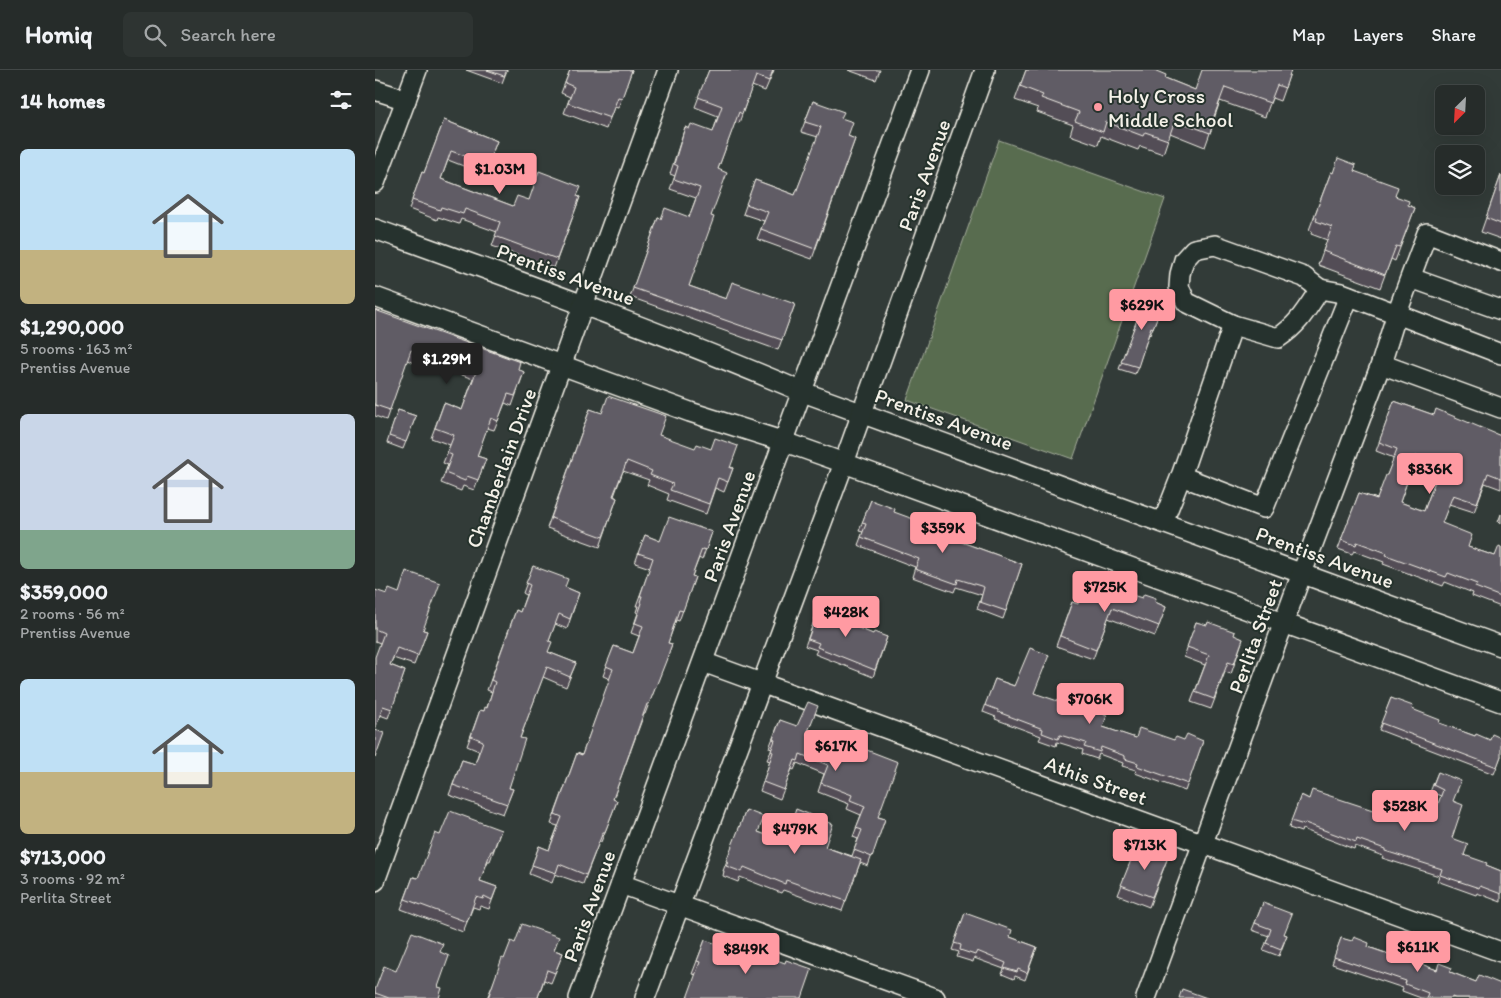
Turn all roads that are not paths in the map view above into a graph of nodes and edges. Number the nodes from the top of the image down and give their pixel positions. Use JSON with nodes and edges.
{"nodes":[{"id":1,"x":417,"y":70,"type":"edge"},
{"id":2,"x":668,"y":70,"type":"edge"},
{"id":3,"x":920,"y":70,"type":"edge"},
{"id":4,"x":985,"y":70,"type":"edge"},
{"id":5,"x":375,"y":90,"type":"edge"},
{"id":6,"x":406,"y":100,"type":"junction"},
{"id":7,"x":375,"y":183,"type":"edge"},
{"id":8,"x":375,"y":229,"type":"edge"},
{"id":9,"x":1501,"y":262,"type":"edge"},
{"id":10,"x":1411,"y":278,"type":"junction"},
{"id":11,"x":1320,"y":289,"type":"junction"},
{"id":12,"x":1349,"y":296,"type":"junction"},
{"id":13,"x":375,"y":297,"type":"edge"},
{"id":14,"x":584,"y":304,"type":"junction"},
{"id":15,"x":1501,"y":310,"type":"edge"},
{"id":16,"x":1397,"y":314,"type":"junction"},
{"id":17,"x":1233,"y":325,"type":"junction"},
{"id":18,"x":1501,"y":354,"type":"edge"},
{"id":19,"x":1381,"y":364,"type":"junction"},
{"id":20,"x":562,"y":365,"type":"junction"},
{"id":21,"x":803,"y":392,"type":"junction"},
{"id":22,"x":1501,"y":408,"type":"edge"},
{"id":23,"x":861,"y":413,"type":"junction"},
{"id":24,"x":785,"y":442,"type":"junction"},
{"id":25,"x":844,"y":463,"type":"junction"},
{"id":26,"x":1181,"y":476,"type":"junction"},
{"id":27,"x":1163,"y":522,"type":"junction"},
{"id":28,"x":1302,"y":572,"type":"junction"},
{"id":29,"x":1284,"y":623,"type":"junction"},
{"id":30,"x":1501,"y":646,"type":"edge"},
{"id":31,"x":703,"y":662,"type":"junction"},
{"id":32,"x":763,"y":683,"type":"junction"},
{"id":33,"x":1501,"y":702,"type":"edge"},
{"id":34,"x":1202,"y":842,"type":"junction"},
{"id":35,"x":375,"y":881,"type":"edge"},
{"id":36,"x":621,"y":884,"type":"junction"},
{"id":37,"x":679,"y":905,"type":"junction"},
{"id":38,"x":1501,"y":952,"type":"edge"},
{"id":39,"x":579,"y":998,"type":"edge"},
{"id":40,"x":645,"y":998,"type":"edge"},
{"id":41,"x":935,"y":998,"type":"edge"},
{"id":42,"x":1146,"y":998,"type":"edge"}],
"edges":[{"from":1,"to":6,"type":"street"},
{"from":2,"to":14,"type":"street","name":"Chamberlain Drive"},
{"from":3,"to":21,"type":"street","name":"Paris Avenue"},
{"from":4,"to":23,"type":"street","name":"Paris Avenue"},
{"from":5,"to":6,"type":"street"},
{"from":6,"to":7,"type":"street"},
{"from":8,"to":14,"type":"street","name":"Prentiss Avenue"},
{"from":9,"to":10,"type":"street","name":"Perlita Street"},
{"from":10,"to":15,"type":"street"},
{"from":10,"to":16,"type":"street","name":"Perlita Street"},
{"from":11,"to":12,"type":"street"},
{"from":11,"to":17,"type":"street"},
{"from":11,"to":17,"type":"street"},
{"from":12,"to":16,"type":"street"},
{"from":12,"to":26,"type":"street"},
{"from":13,"to":20,"type":"street"},
{"from":14,"to":20,"type":"street","name":"Chamberlain Drive"},
{"from":14,"to":21,"type":"street","name":"Prentiss Avenue"},
{"from":16,"to":18,"type":"street"},
{"from":16,"to":19,"type":"street","name":"Perlita Street"},
{"from":17,"to":26,"type":"street"},
{"from":19,"to":22,"type":"street"},
{"from":19,"to":28,"type":"street","name":"Perlita Street"},
{"from":20,"to":24,"type":"street"},
{"from":20,"to":35,"type":"street","name":"Chamberlain Drive"},
{"from":21,"to":23,"type":"street","name":"Prentiss Avenue"},
{"from":21,"to":24,"type":"street","name":"Paris Avenue"},
{"from":23,"to":25,"type":"street","name":"Paris Avenue"},
{"from":23,"to":27,"type":"street","name":"Prentiss Avenue"},
{"from":24,"to":25,"type":"street"},
{"from":24,"to":31,"type":"street","name":"Paris Avenue"},
{"from":25,"to":29,"type":"street"},
{"from":25,"to":32,"type":"street","name":"Paris Avenue"},
{"from":26,"to":27,"type":"street"},
{"from":27,"to":28,"type":"street","name":"Prentiss Avenue"},
{"from":28,"to":29,"type":"street","name":"Perlita Street"},
{"from":28,"to":30,"type":"street","name":"Prentiss Avenue"},
{"from":29,"to":33,"type":"street"},
{"from":29,"to":34,"type":"street","name":"Perlita Street"},
{"from":31,"to":32,"type":"street","name":"Athis Street"},
{"from":31,"to":36,"type":"street","name":"Paris Avenue"},
{"from":32,"to":34,"type":"street","name":"Athis Street"},
{"from":32,"to":37,"type":"street","name":"Paris Avenue"},
{"from":34,"to":38,"type":"street","name":"Athis Street"},
{"from":34,"to":42,"type":"street","name":"Perlita Street"},
{"from":36,"to":37,"type":"street"},
{"from":36,"to":39,"type":"street","name":"Paris Avenue"},
{"from":37,"to":40,"type":"street","name":"Paris Avenue"},
{"from":37,"to":41,"type":"street"}]}
